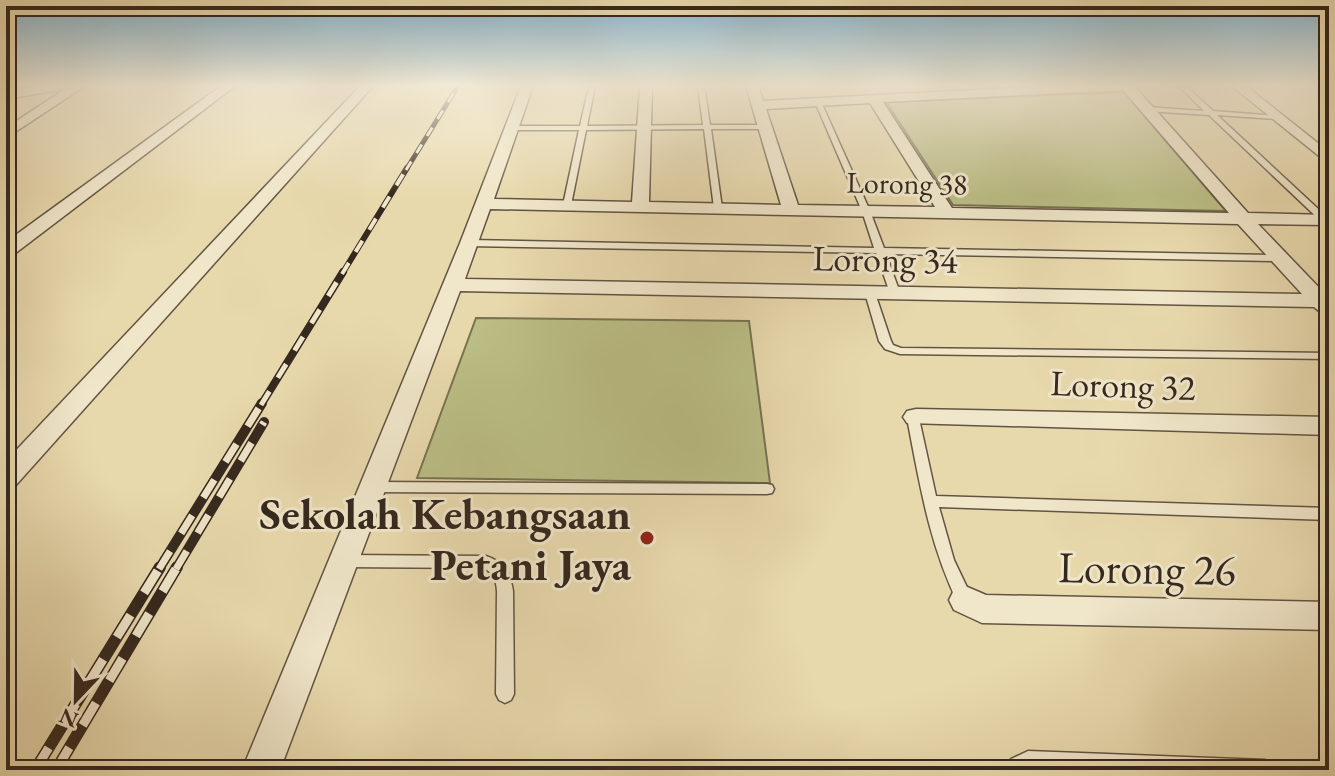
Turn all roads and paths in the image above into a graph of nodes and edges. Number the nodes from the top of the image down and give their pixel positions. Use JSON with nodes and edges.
{"nodes":[{"id":1,"x":180,"y":122,"type":"edge"},
{"id":2,"x":334,"y":122,"type":"edge"},
{"id":3,"x":514,"y":122,"type":"edge"},
{"id":4,"x":585,"y":122,"type":"edge"},
{"id":5,"x":644,"y":122,"type":"edge"},
{"id":6,"x":706,"y":122,"type":"edge"},
{"id":7,"x":764,"y":122,"type":"edge"},
{"id":8,"x":827,"y":122,"type":"edge"},
{"id":9,"x":889,"y":122,"type":"edge"},
{"id":10,"x":1158,"y":122,"type":"edge"},
{"id":11,"x":1221,"y":122,"type":"edge"},
{"id":12,"x":1283,"y":122,"type":"edge"},
{"id":13,"x":707,"y":127,"type":"junction"},
{"id":14,"x":765,"y":127,"type":"junction"},
{"id":15,"x":512,"y":128,"type":"junction"},
{"id":16,"x":584,"y":128,"type":"junction"},
{"id":17,"x":644,"y":128,"type":"junction"},
{"id":18,"x":1329,"y":159,"type":"edge"},
{"id":19,"x":483,"y":204,"type":"junction"},
{"id":20,"x":567,"y":205,"type":"junction"},
{"id":21,"x":640,"y":207,"type":"junction"},
{"id":22,"x":718,"y":208,"type":"junction"},
{"id":23,"x":791,"y":209,"type":"junction"},
{"id":24,"x":866,"y":211,"type":"junction"},
{"id":25,"x":946,"y":212,"type":"junction"},
{"id":26,"x":1242,"y":217,"type":"junction"},
{"id":27,"x":1327,"y":221,"type":"edge"},
{"id":28,"x":469,"y":243,"type":"junction"},
{"id":29,"x":6,"y":251,"type":"edge"},
{"id":30,"x":881,"y":251,"type":"junction"},
{"id":31,"x":1278,"y":258,"type":"junction"},
{"id":32,"x":450,"y":285,"type":"junction"},
{"id":33,"x":870,"y":293,"type":"junction"},
{"id":34,"x":895,"y":293,"type":"junction"},
{"id":35,"x":1324,"y":305,"type":"edge"},
{"id":36,"x":1329,"y":356,"type":"edge"},
{"id":37,"x":916,"y":417,"type":"joint"},
{"id":38,"x":1329,"y":426,"type":"edge"},
{"id":39,"x":6,"y":478,"type":"edge"},
{"id":40,"x":371,"y":487,"type":"junction"},
{"id":41,"x":767,"y":489,"type":"dead end"},
{"id":42,"x":931,"y":501,"type":"junction"},
{"id":43,"x":1329,"y":514,"type":"edge"},
{"id":44,"x":343,"y":561,"type":"junction"},
{"id":45,"x":965,"y":600,"type":"joint"},
{"id":46,"x":1329,"y":616,"type":"edge"},
{"id":47,"x":505,"y":694,"type":"dead end"},
{"id":48,"x":261,"y":770,"type":"edge"},
{"id":49,"x":1018,"y":770,"type":"edge"},
{"id":50,"x":1265,"y":770,"type":"edge"}],
"edges":[{"from":1,"to":29,"type":"street"},
{"from":2,"to":39,"type":"street"},
{"from":3,"to":15,"type":"street"},
{"from":4,"to":16,"type":"lane"},
{"from":5,"to":17,"type":"street"},
{"from":6,"to":13,"type":"lane"},
{"from":7,"to":14,"type":"street"},
{"from":8,"to":24,"type":"lane"},
{"from":9,"to":25,"type":"street"},
{"from":10,"to":26,"type":"street"},
{"from":11,"to":27,"type":"lane"},
{"from":12,"to":18,"type":"street"},
{"from":13,"to":14,"type":"lane"},
{"from":13,"to":17,"type":"lane"},
{"from":13,"to":22,"type":"lane"},
{"from":14,"to":23,"type":"street"},
{"from":15,"to":16,"type":"lane"},
{"from":15,"to":19,"type":"street"},
{"from":16,"to":17,"type":"lane"},
{"from":16,"to":20,"type":"lane"},
{"from":17,"to":21,"type":"street"},
{"from":19,"to":20,"type":"street","name":"Lorong 38"},
{"from":19,"to":28,"type":"street"},
{"from":20,"to":21,"type":"street","name":"Lorong 38"},
{"from":21,"to":22,"type":"street","name":"Lorong 38"},
{"from":22,"to":23,"type":"street","name":"Lorong 38"},
{"from":23,"to":24,"type":"street","name":"Lorong 38"},
{"from":24,"to":25,"type":"street","name":"Lorong 38"},
{"from":24,"to":30,"type":"lane"},
{"from":25,"to":26,"type":"street","name":"Lorong 38"},
{"from":26,"to":27,"type":"street","name":"Lorong 38"},
{"from":26,"to":31,"type":"street"},
{"from":28,"to":30,"type":"lane"},
{"from":28,"to":32,"type":"street"},
{"from":30,"to":31,"type":"lane"},
{"from":30,"to":34,"type":"lane"},
{"from":31,"to":35,"type":"street"},
{"from":32,"to":33,"type":"street","name":"Lorong 34"},
{"from":32,"to":40,"type":"street"},
{"from":33,"to":34,"type":"street","name":"Lorong 34"},
{"from":33,"to":36,"type":"lane"},
{"from":34,"to":35,"type":"street","name":"Lorong 34"},
{"from":37,"to":38,"type":"street","name":"Lorong 32"},
{"from":37,"to":42,"type":"lane"},
{"from":40,"to":41,"type":"lane"},
{"from":40,"to":44,"type":"street"},
{"from":42,"to":43,"type":"lane"},
{"from":42,"to":45,"type":"lane"},
{"from":44,"to":47,"type":"lane"},
{"from":44,"to":48,"type":"street"},
{"from":45,"to":46,"type":"street","name":"Lorong 26"},
{"from":49,"to":50,"type":"lane"}]}
